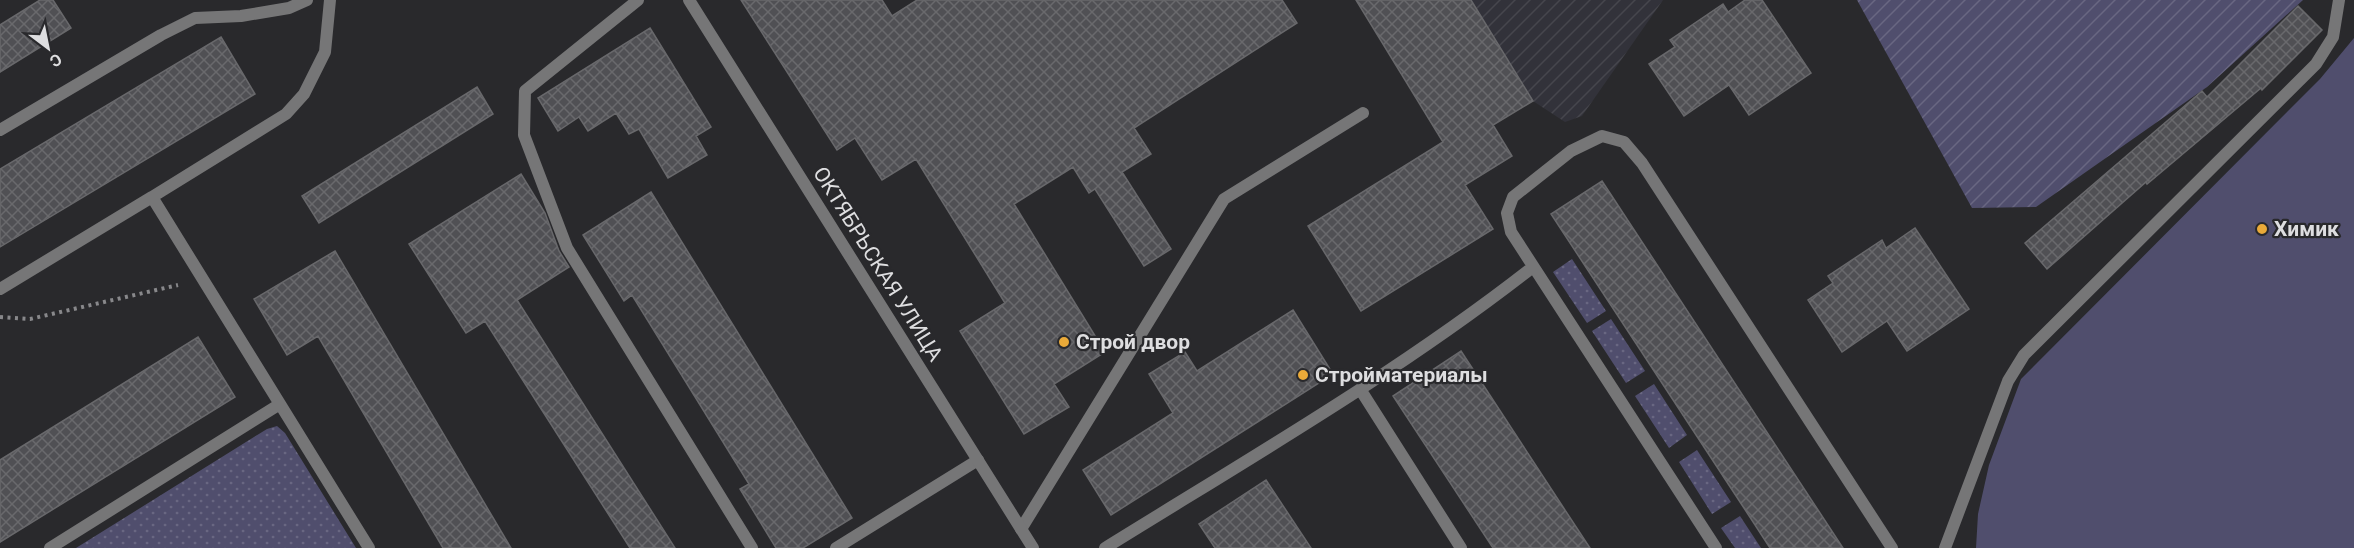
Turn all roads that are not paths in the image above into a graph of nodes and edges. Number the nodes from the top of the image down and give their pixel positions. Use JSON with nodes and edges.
{"nodes":[{"id":1,"x":307,"y":0,"type":"edge"},
{"id":2,"x":330,"y":0,"type":"edge"},
{"id":3,"x":638,"y":0,"type":"edge"},
{"id":4,"x":689,"y":0,"type":"edge"},
{"id":5,"x":2338,"y":0,"type":"edge"},
{"id":6,"x":1363,"y":113,"type":"dead end"},
{"id":7,"x":0,"y":130,"type":"edge"},
{"id":8,"x":152,"y":197,"type":"junction"},
{"id":9,"x":1533,"y":267,"type":"junction"},
{"id":10,"x":0,"y":289,"type":"edge"},
{"id":11,"x":1360,"y":389,"type":"junction"},
{"id":12,"x":280,"y":404,"type":"junction"},
{"id":13,"x":978,"y":460,"type":"junction"},
{"id":14,"x":1021,"y":529,"type":"junction"},
{"id":15,"x":50,"y":548,"type":"edge"},
{"id":16,"x":369,"y":548,"type":"edge"},
{"id":17,"x":752,"y":548,"type":"edge"},
{"id":18,"x":836,"y":548,"type":"edge"},
{"id":19,"x":1033,"y":548,"type":"edge"},
{"id":20,"x":1105,"y":548,"type":"edge"},
{"id":21,"x":1461,"y":548,"type":"edge"},
{"id":22,"x":1716,"y":548,"type":"edge"},
{"id":23,"x":1892,"y":548,"type":"edge"},
{"id":24,"x":1945,"y":548,"type":"edge"}],
"edges":[{"from":1,"to":7,"type":"street"},
{"from":2,"to":8,"type":"street"},
{"from":3,"to":17,"type":"street"},
{"from":4,"to":13,"type":"street","name":"ОКТЯБРЬСКАЯ УЛИЦА"},
{"from":5,"to":24,"type":"street"},
{"from":6,"to":14,"type":"street"},
{"from":8,"to":10,"type":"street"},
{"from":8,"to":12,"type":"street"},
{"from":9,"to":11,"type":"street"},
{"from":9,"to":22,"type":"street"},
{"from":9,"to":23,"type":"street"},
{"from":11,"to":20,"type":"street"},
{"from":11,"to":21,"type":"street"},
{"from":12,"to":15,"type":"street"},
{"from":12,"to":16,"type":"street"},
{"from":13,"to":14,"type":"street","name":"ОКТЯБРЬСКАЯ УЛИЦА"},
{"from":13,"to":18,"type":"street"},
{"from":14,"to":19,"type":"street","name":"ОКТЯБРЬСКАЯ УЛИЦА"}]}
